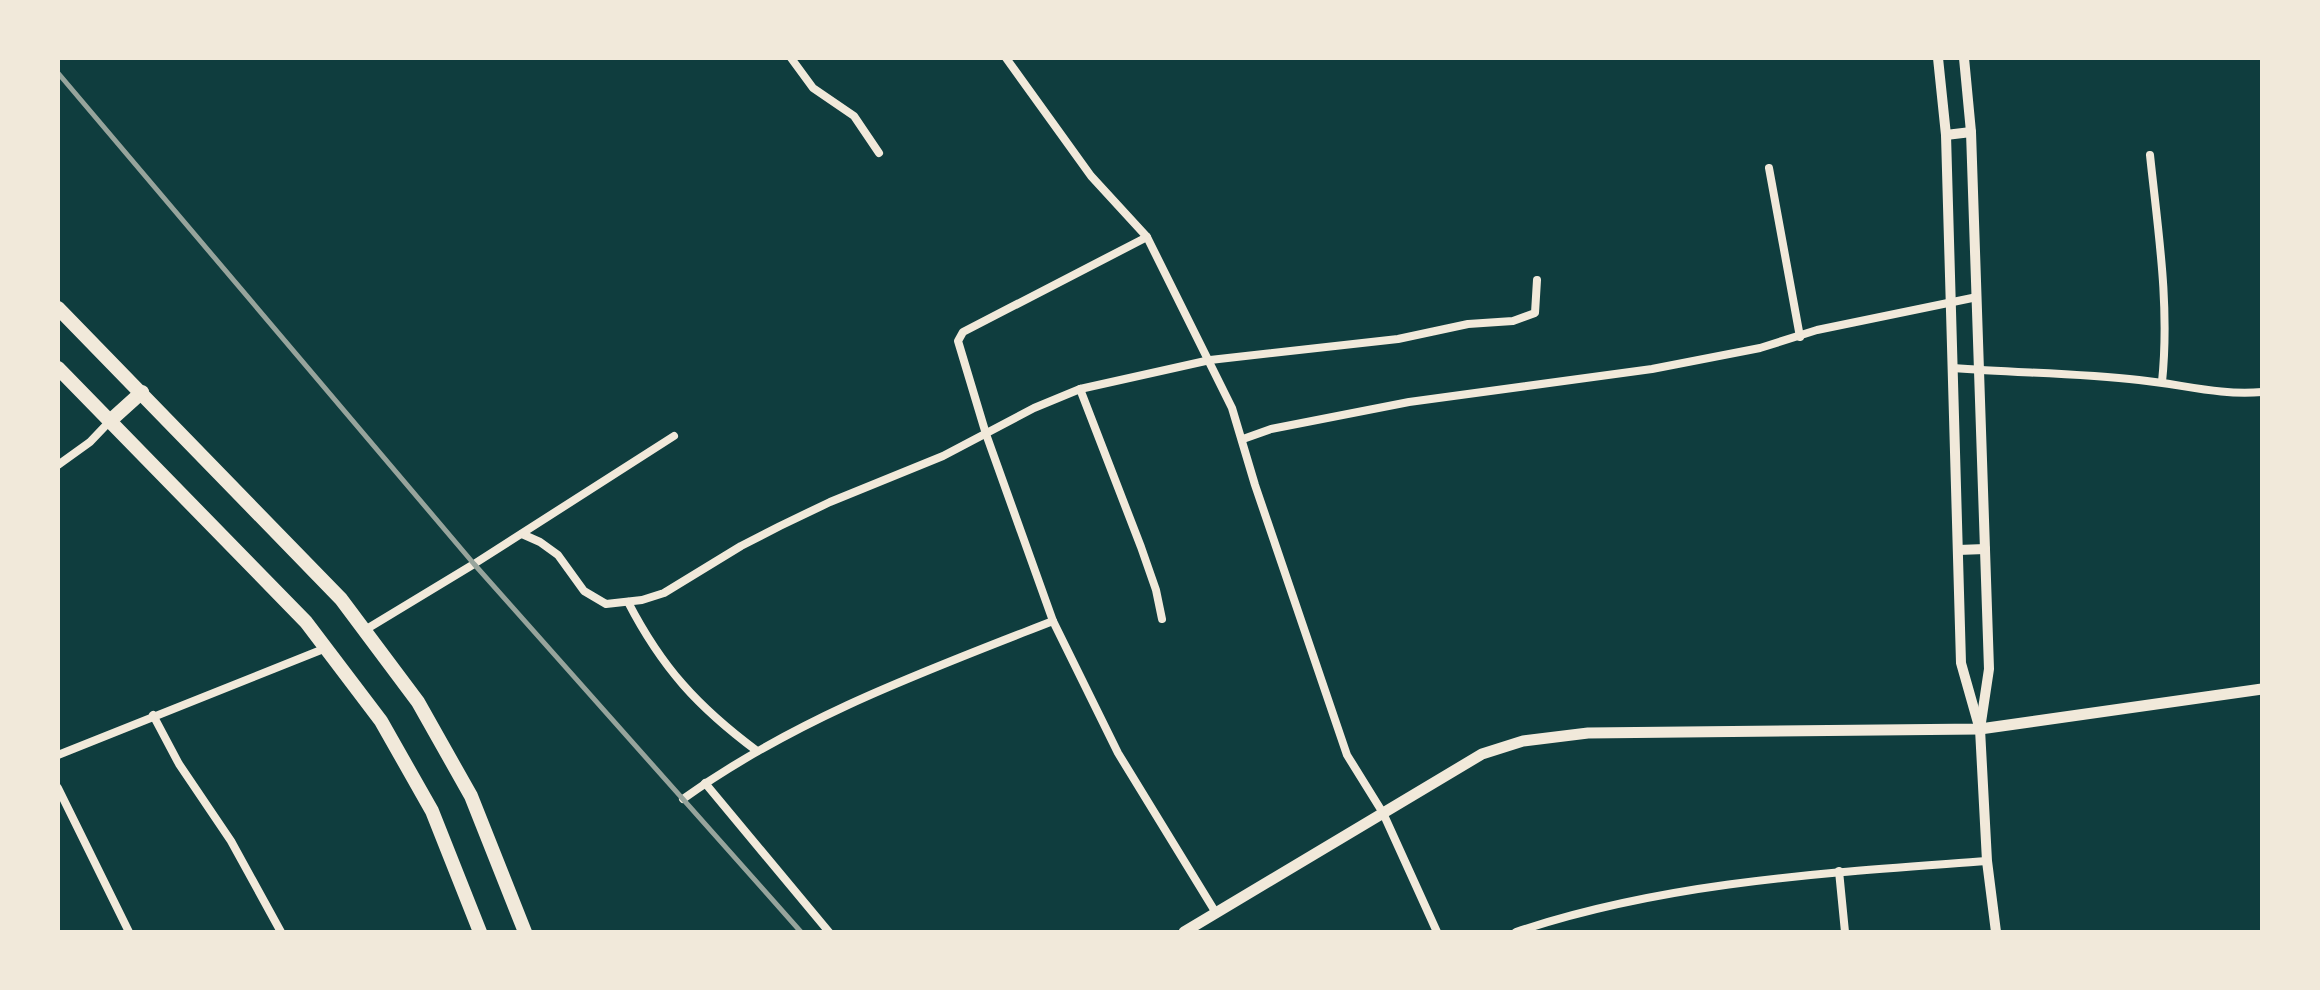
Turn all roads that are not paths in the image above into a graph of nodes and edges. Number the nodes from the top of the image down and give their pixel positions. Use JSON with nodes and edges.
{"nodes":[{"id":1,"x":791,"y":58,"type":"edge"},
{"id":2,"x":1006,"y":58,"type":"edge"},
{"id":3,"x":1938,"y":58,"type":"edge"},
{"id":4,"x":1964,"y":58,"type":"edge"},
{"id":5,"x":1971,"y":132,"type":"junction"},
{"id":6,"x":1946,"y":135,"type":"junction"},
{"id":7,"x":879,"y":153,"type":"dead end"},
{"id":8,"x":2150,"y":155,"type":"dead end"},
{"id":9,"x":1769,"y":168,"type":"dead end"},
{"id":10,"x":1147,"y":237,"type":"junction"},
{"id":11,"x":1537,"y":280,"type":"dead end"},
{"id":12,"x":1977,"y":297,"type":"junction"},
{"id":13,"x":1951,"y":304,"type":"junction"},
{"id":14,"x":58,"y":308,"type":"edge"},
{"id":15,"x":1800,"y":337,"type":"junction"},
{"id":16,"x":1210,"y":360,"type":"junction"},
{"id":17,"x":58,"y":368,"type":"edge"},
{"id":18,"x":1953,"y":368,"type":"junction"},
{"id":19,"x":1979,"y":370,"type":"junction"},
{"id":20,"x":2162,"y":382,"type":"junction"},
{"id":21,"x":1080,"y":389,"type":"junction"},
{"id":22,"x":142,"y":392,"type":"junction"},
{"id":23,"x":2262,"y":392,"type":"edge"},
{"id":24,"x":111,"y":420,"type":"junction"},
{"id":25,"x":986,"y":434,"type":"junction"},
{"id":26,"x":674,"y":436,"type":"dead end"},
{"id":27,"x":1243,"y":439,"type":"junction"},
{"id":28,"x":58,"y":465,"type":"edge"},
{"id":29,"x":522,"y":534,"type":"junction"},
{"id":30,"x":1985,"y":549,"type":"junction"},
{"id":31,"x":1958,"y":550,"type":"junction"},
{"id":32,"x":628,"y":602,"type":"junction"},
{"id":33,"x":1162,"y":619,"type":"dead end"},
{"id":34,"x":1053,"y":621,"type":"junction"},
{"id":35,"x":365,"y":630,"type":"junction"},
{"id":36,"x":326,"y":648,"type":"junction"},
{"id":37,"x":2262,"y":689,"type":"edge"},
{"id":38,"x":153,"y":715,"type":"junction"},
{"id":39,"x":1980,"y":729,"type":"junction"},
{"id":40,"x":757,"y":751,"type":"junction"},
{"id":41,"x":58,"y":755,"type":"edge"},
{"id":42,"x":705,"y":783,"type":"junction"},
{"id":43,"x":58,"y":788,"type":"edge"},
{"id":44,"x":683,"y":799,"type":"dead end"},
{"id":45,"x":1383,"y":813,"type":"junction"},
{"id":46,"x":1987,"y":861,"type":"junction"},
{"id":47,"x":1839,"y":871,"type":"junction"},
{"id":48,"x":1216,"y":913,"type":"junction"},
{"id":49,"x":129,"y":932,"type":"edge"},
{"id":50,"x":281,"y":932,"type":"edge"},
{"id":51,"x":480,"y":932,"type":"edge"},
{"id":52,"x":525,"y":932,"type":"edge"},
{"id":53,"x":829,"y":932,"type":"edge"},
{"id":54,"x":1184,"y":932,"type":"edge"},
{"id":55,"x":1437,"y":932,"type":"edge"},
{"id":56,"x":1516,"y":932,"type":"edge"},
{"id":57,"x":1845,"y":932,"type":"edge"},
{"id":58,"x":1996,"y":932,"type":"edge"}],
"edges":[{"from":1,"to":7,"type":"street"},
{"from":2,"to":10,"type":"street"},
{"from":3,"to":6,"type":"street"},
{"from":4,"to":5,"type":"street"},
{"from":5,"to":6,"type":"street"},
{"from":5,"to":12,"type":"street"},
{"from":6,"to":13,"type":"street"},
{"from":8,"to":20,"type":"street"},
{"from":9,"to":15,"type":"street"},
{"from":10,"to":16,"type":"street"},
{"from":10,"to":25,"type":"street"},
{"from":11,"to":16,"type":"street"},
{"from":12,"to":13,"type":"street"},
{"from":12,"to":19,"type":"street"},
{"from":13,"to":15,"type":"street"},
{"from":13,"to":18,"type":"street"},
{"from":14,"to":22,"type":"highway"},
{"from":15,"to":27,"type":"street"},
{"from":16,"to":21,"type":"street"},
{"from":16,"to":27,"type":"street"},
{"from":17,"to":24,"type":"highway"},
{"from":18,"to":19,"type":"street"},
{"from":18,"to":31,"type":"street"},
{"from":19,"to":20,"type":"street"},
{"from":19,"to":30,"type":"street"},
{"from":20,"to":23,"type":"street"},
{"from":21,"to":25,"type":"street"},
{"from":21,"to":33,"type":"street"},
{"from":22,"to":24,"type":"highway"},
{"from":22,"to":35,"type":"highway"},
{"from":24,"to":28,"type":"street"},
{"from":24,"to":36,"type":"highway"},
{"from":25,"to":32,"type":"street"},
{"from":25,"to":34,"type":"street"},
{"from":26,"to":29,"type":"street"},
{"from":27,"to":45,"type":"street"},
{"from":29,"to":32,"type":"street"},
{"from":29,"to":35,"type":"street"},
{"from":30,"to":31,"type":"street"},
{"from":30,"to":39,"type":"street"},
{"from":31,"to":39,"type":"street"},
{"from":32,"to":40,"type":"street"},
{"from":34,"to":40,"type":"street"},
{"from":34,"to":48,"type":"street"},
{"from":35,"to":52,"type":"highway"},
{"from":36,"to":38,"type":"street"},
{"from":36,"to":51,"type":"highway"},
{"from":37,"to":39,"type":"main road"},
{"from":38,"to":41,"type":"street"},
{"from":38,"to":50,"type":"street"},
{"from":39,"to":45,"type":"main road"},
{"from":39,"to":46,"type":"street"},
{"from":40,"to":42,"type":"street"},
{"from":42,"to":44,"type":"street"},
{"from":42,"to":53,"type":"street"},
{"from":43,"to":49,"type":"street"},
{"from":45,"to":48,"type":"main road"},
{"from":45,"to":55,"type":"street"},
{"from":46,"to":47,"type":"street"},
{"from":46,"to":58,"type":"street"},
{"from":47,"to":56,"type":"street"},
{"from":47,"to":57,"type":"street"},
{"from":48,"to":54,"type":"main road"}]}
